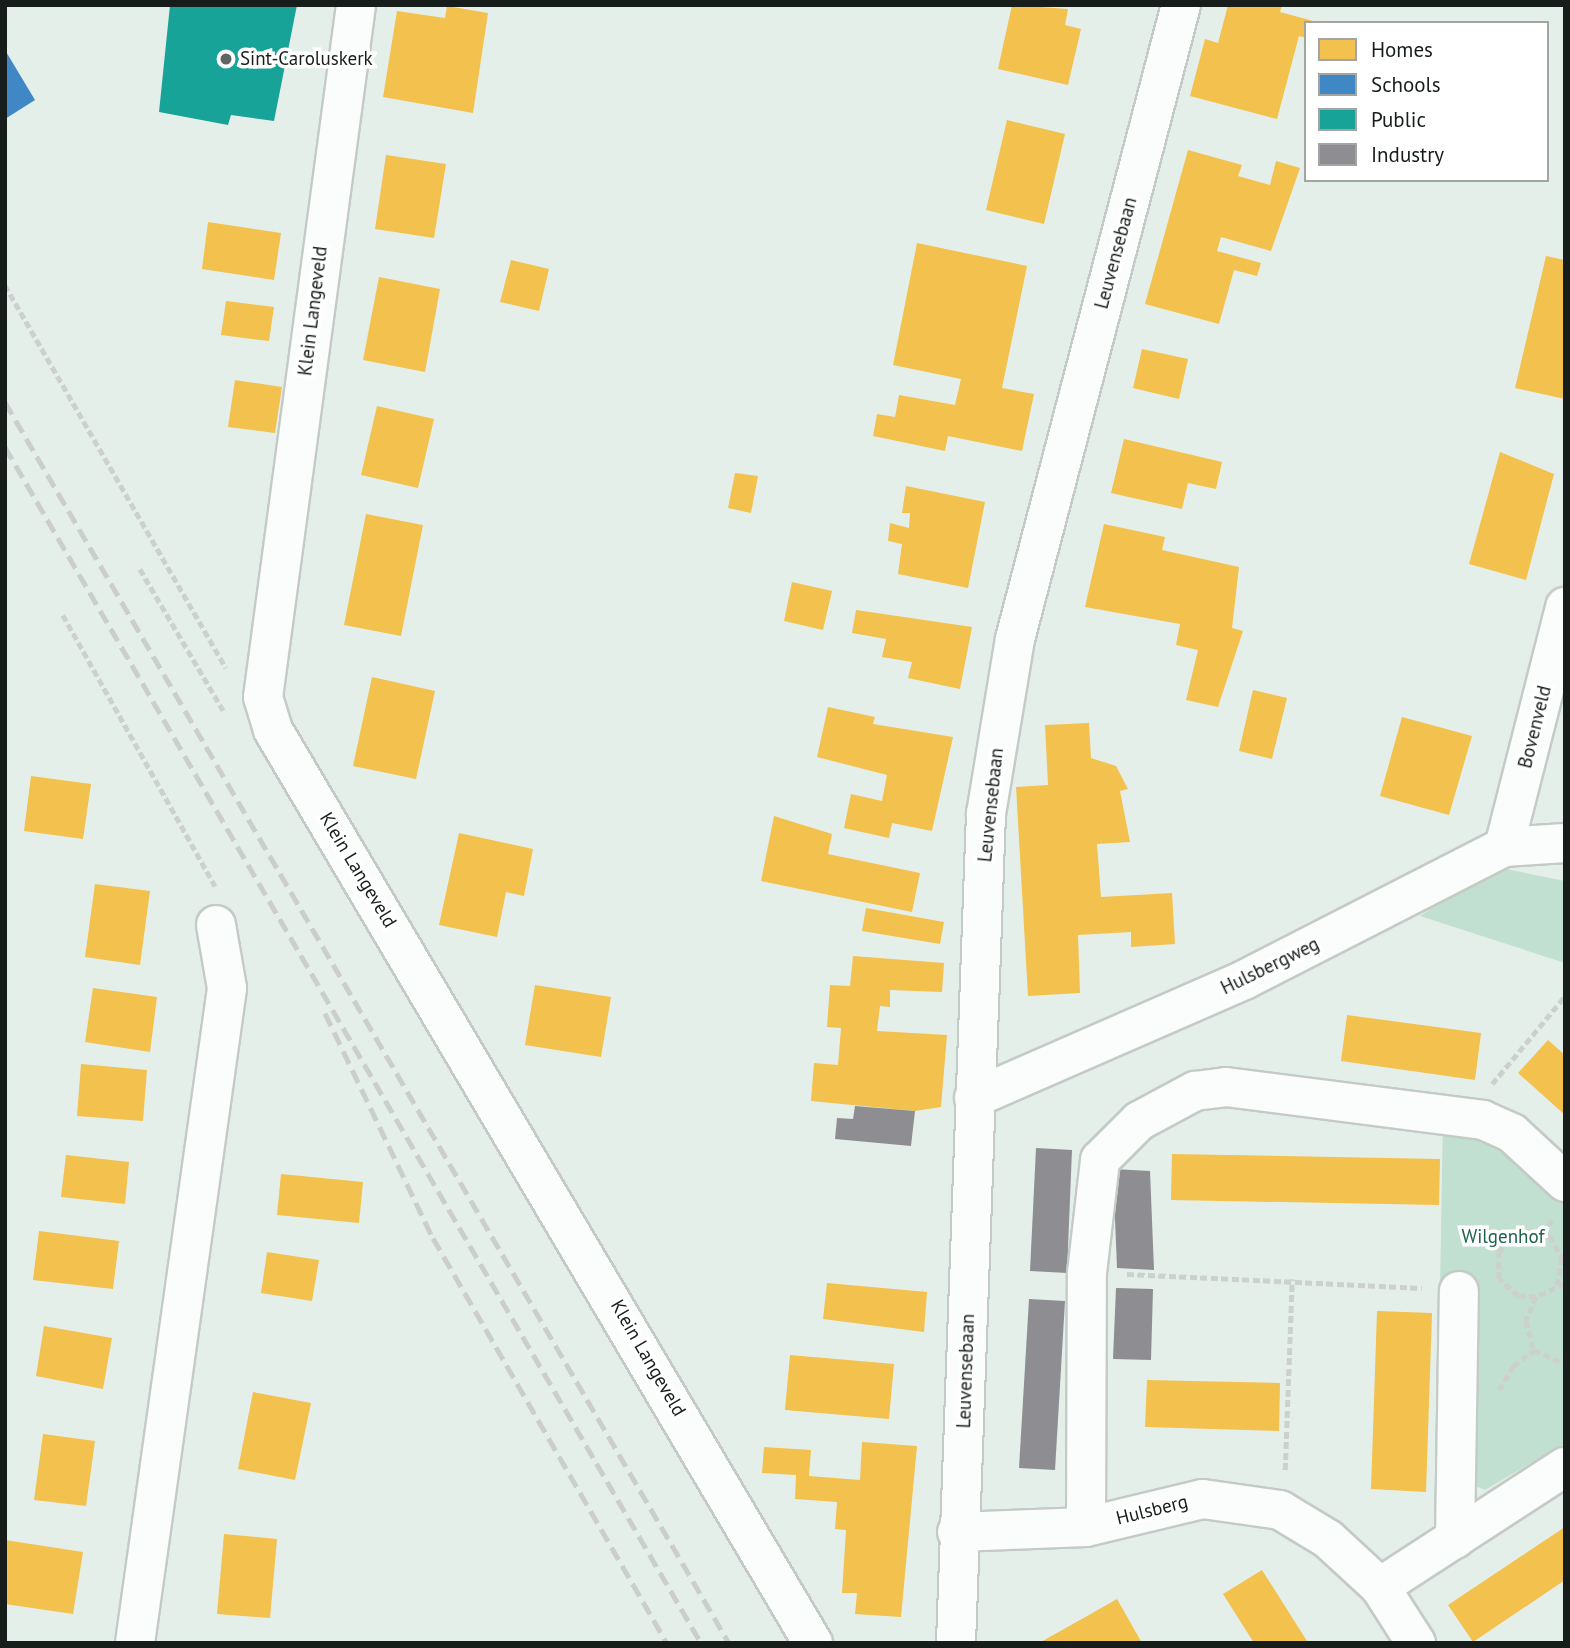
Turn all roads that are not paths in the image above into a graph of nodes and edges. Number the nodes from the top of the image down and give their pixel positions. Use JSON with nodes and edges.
{"nodes":[{"id":1,"x":356,"y":5,"type":"edge"},
{"id":2,"x":1181,"y":5,"type":"edge"},
{"id":3,"x":1565,"y":607,"type":"edge"},
{"id":4,"x":1565,"y":843,"type":"edge"},
{"id":5,"x":1504,"y":847,"type":"junction"},
{"id":6,"x":216,"y":925,"type":"road end"},
{"id":7,"x":974,"y":1098,"type":"junction"},
{"id":8,"x":1565,"y":1182,"type":"edge"},
{"id":9,"x":1459,"y":1291,"type":"road end"},
{"id":10,"x":1565,"y":1467,"type":"edge"},
{"id":11,"x":1086,"y":1527,"type":"junction"},
{"id":12,"x":957,"y":1532,"type":"junction"},
{"id":13,"x":1454,"y":1539,"type":"junction"},
{"id":14,"x":1380,"y":1587,"type":"junction"},
{"id":15,"x":955,"y":1635,"type":"edge"},
{"id":16,"x":135,"y":1643,"type":"edge"},
{"id":17,"x":813,"y":1643,"type":"edge"},
{"id":18,"x":1416,"y":1643,"type":"edge"}],
"edges":[{"from":1,"to":17,"type":"street","name":"Klein Langeveld"},
{"from":2,"to":7,"type":"street","name":"Leuvensebaan"},
{"from":3,"to":5,"type":"street","name":"Bovenveld"},
{"from":4,"to":5,"type":"street","name":"Hulsbergweg"},
{"from":5,"to":7,"type":"street","name":"Hulsbergweg"},
{"from":6,"to":16,"type":"street"},
{"from":7,"to":12,"type":"street","name":"Leuvensebaan"},
{"from":8,"to":11,"type":"street"},
{"from":9,"to":13,"type":"street"},
{"from":10,"to":13,"type":"street"},
{"from":11,"to":12,"type":"street","name":"Hulsberg"},
{"from":11,"to":14,"type":"street","name":"Hulsberg"},
{"from":12,"to":15,"type":"street","name":"Leuvensebaan"},
{"from":13,"to":14,"type":"street"},
{"from":14,"to":18,"type":"street","name":"Hulsberg"}]}
